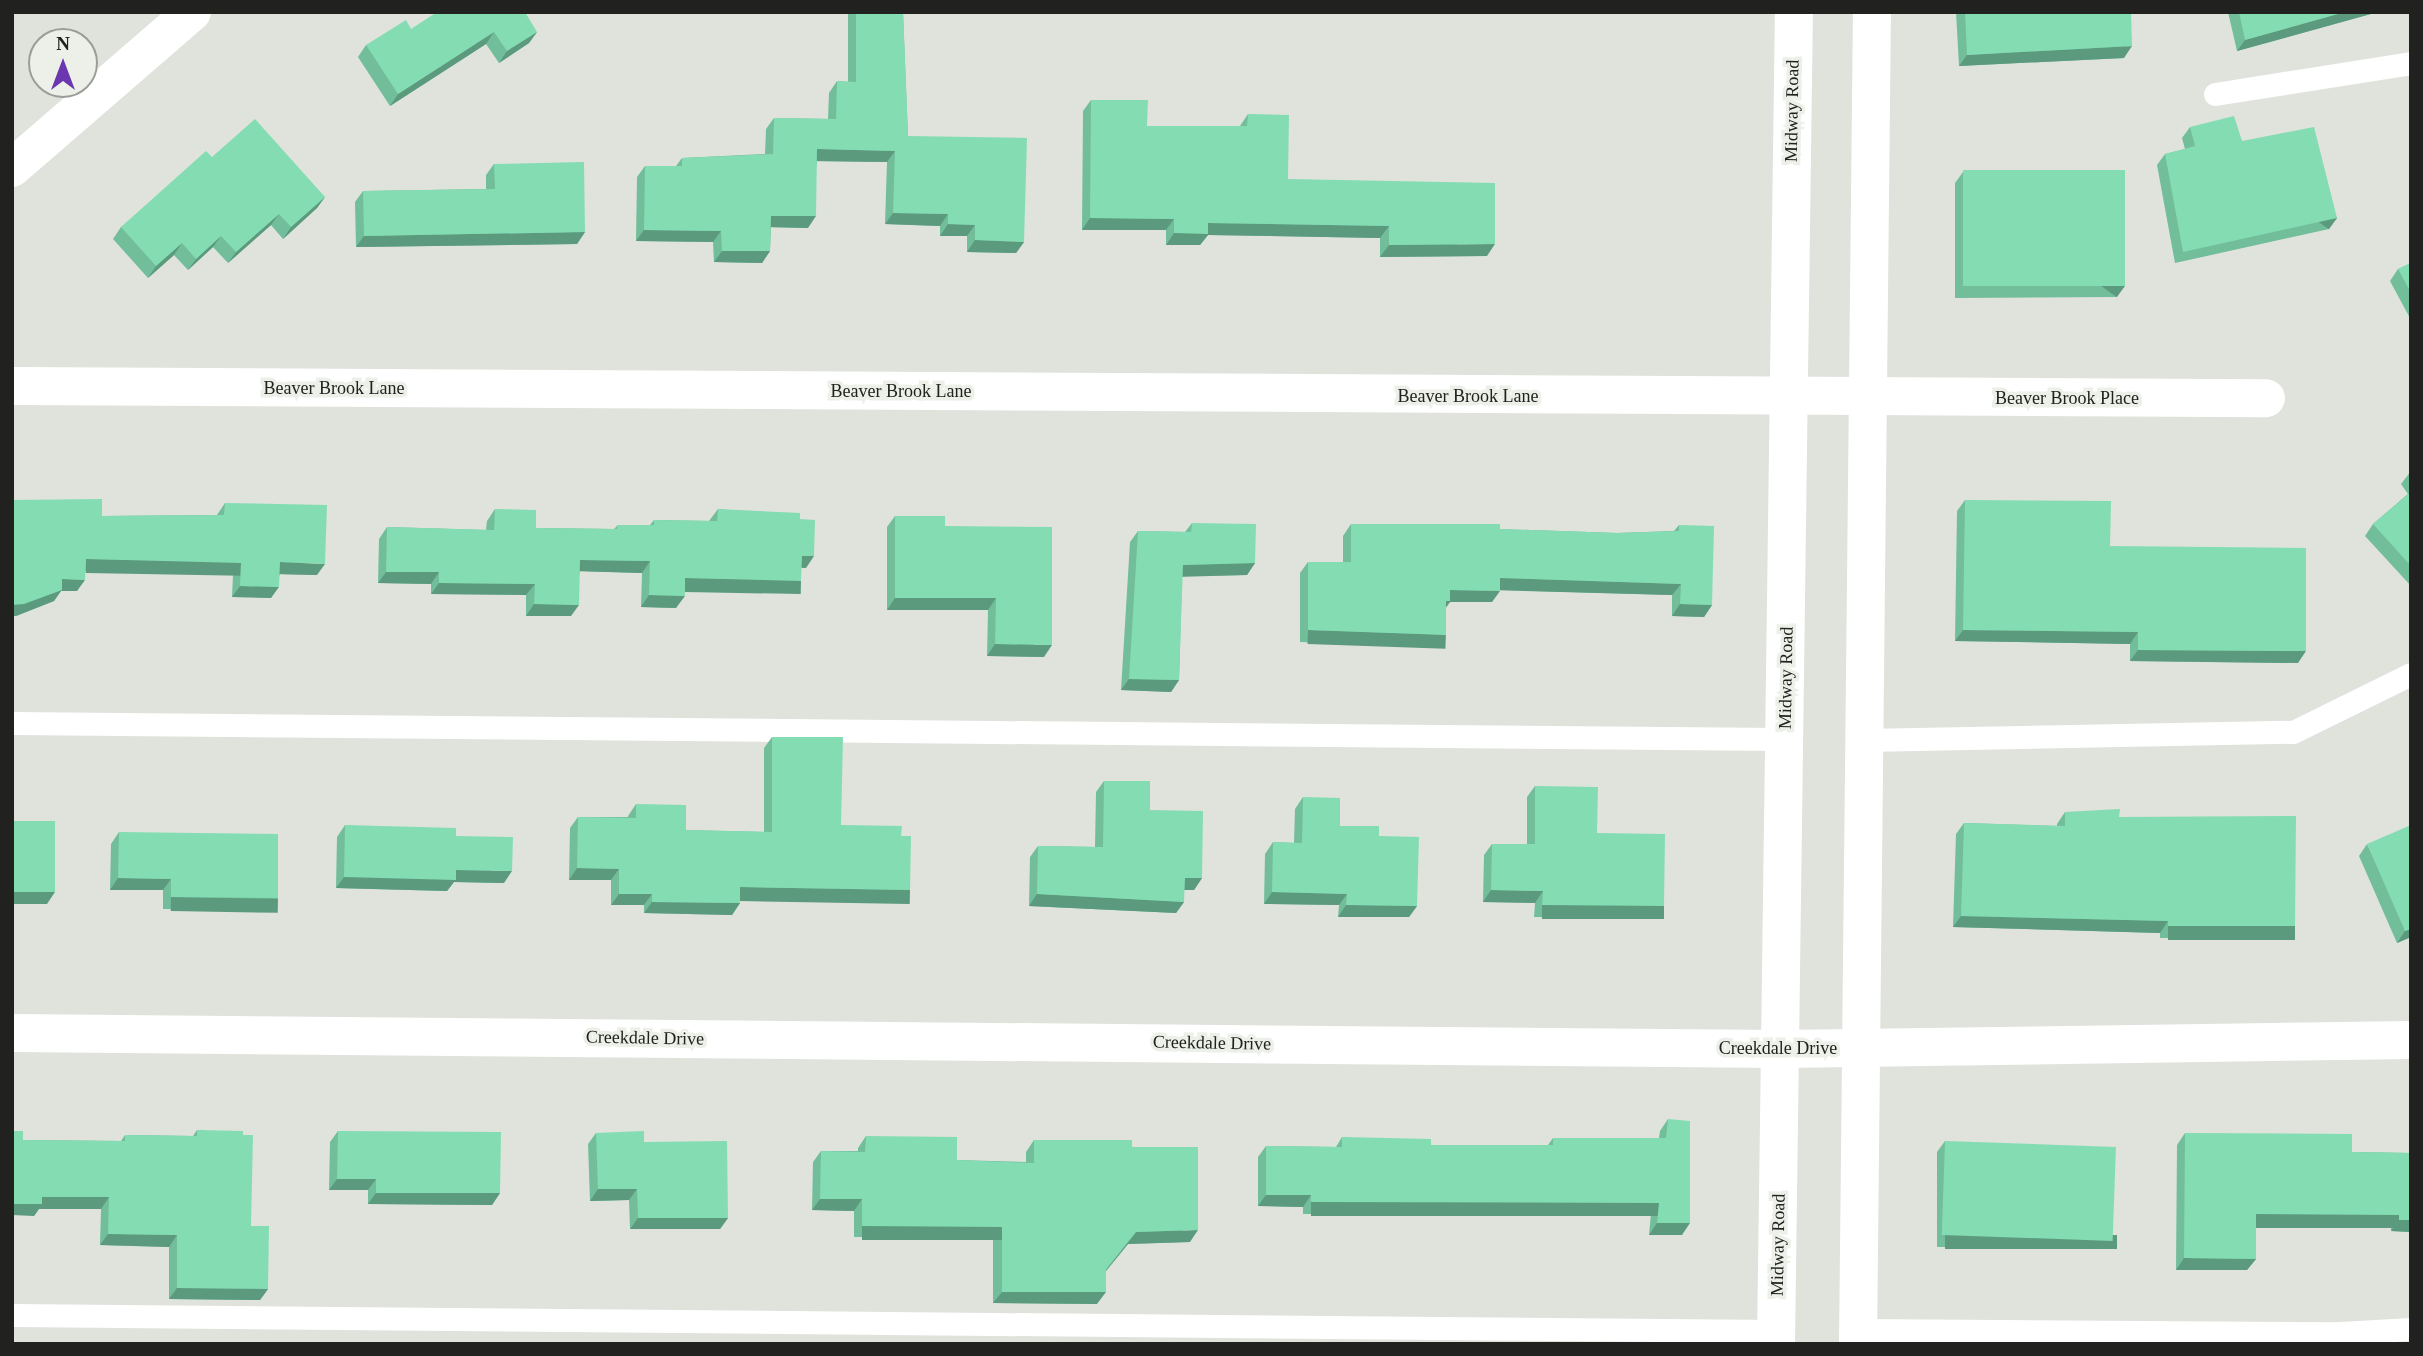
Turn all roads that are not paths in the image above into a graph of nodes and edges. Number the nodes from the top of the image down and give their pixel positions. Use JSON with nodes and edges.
{"nodes":[{"id":1,"x":192,"y":12,"type":"edge"},
{"id":2,"x":1794,"y":12,"type":"edge"},
{"id":3,"x":1872,"y":12,"type":"edge"},
{"id":4,"x":2411,"y":63,"type":"edge"},
{"id":5,"x":2215,"y":94,"type":"dead end"},
{"id":6,"x":12,"y":168,"type":"edge"},
{"id":7,"x":12,"y":386,"type":"edge"},
{"id":8,"x":1868,"y":397,"type":"junction"},
{"id":9,"x":2266,"y":398,"type":"dead end"},
{"id":10,"x":1789,"y":399,"type":"junction"},
{"id":11,"x":2411,"y":674,"type":"edge"},
{"id":12,"x":12,"y":723,"type":"edge"},
{"id":13,"x":1785,"y":739,"type":"junction"},
{"id":14,"x":1864,"y":740,"type":"junction"},
{"id":15,"x":12,"y":1033,"type":"edge"},
{"id":16,"x":2411,"y":1040,"type":"edge"},
{"id":17,"x":1861,"y":1048,"type":"junction"},
{"id":18,"x":1782,"y":1049,"type":"junction"},
{"id":19,"x":12,"y":1315,"type":"edge"},
{"id":20,"x":2411,"y":1329,"type":"edge"},
{"id":21,"x":1776,"y":1337,"type":"edge"},
{"id":22,"x":1858,"y":1337,"type":"edge"}],
"edges":[{"from":1,"to":6,"type":"street"},
{"from":2,"to":10,"type":"street","name":"Midway Road"},
{"from":3,"to":8,"type":"street"},
{"from":4,"to":5,"type":"lane"},
{"from":7,"to":10,"type":"street","name":"Beaver Brook Lane"},
{"from":8,"to":9,"type":"street","name":"Beaver Brook Place"},
{"from":8,"to":10,"type":"street","name":"Beaver Brook Lane"},
{"from":8,"to":14,"type":"street"},
{"from":10,"to":13,"type":"street","name":"Midway Road"},
{"from":11,"to":14,"type":"lane"},
{"from":12,"to":13,"type":"lane"},
{"from":13,"to":18,"type":"street","name":"Midway Road"},
{"from":14,"to":17,"type":"street"},
{"from":15,"to":18,"type":"street","name":"Creekdale Drive"},
{"from":16,"to":17,"type":"street","name":"Creekdale Drive"},
{"from":17,"to":18,"type":"street","name":"Creekdale Drive"},
{"from":17,"to":22,"type":"street"},
{"from":18,"to":21,"type":"street","name":"Midway Road"},
{"from":19,"to":21,"type":"lane"},
{"from":20,"to":22,"type":"lane"}]}
